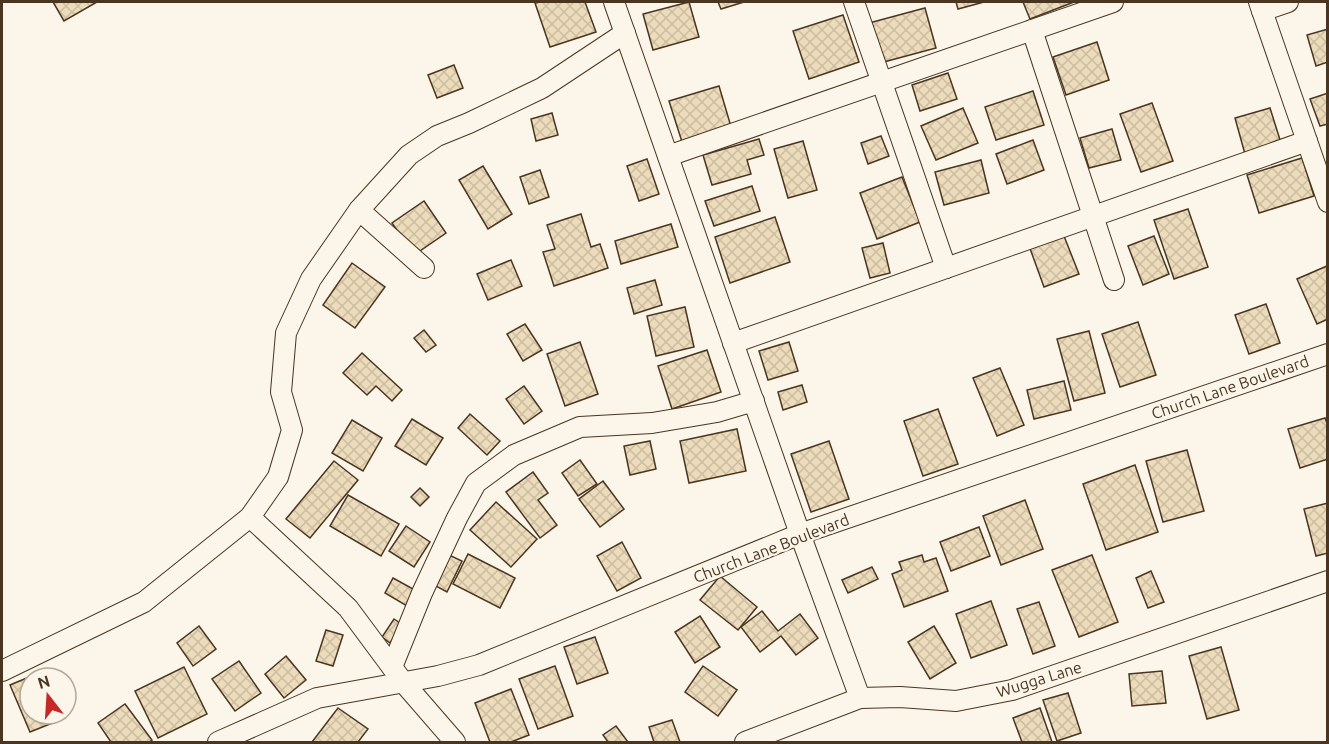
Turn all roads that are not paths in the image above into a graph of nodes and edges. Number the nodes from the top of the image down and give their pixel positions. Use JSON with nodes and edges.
{"nodes":[{"id":1,"x":614,"y":2,"type":"edge"},
{"id":2,"x":854,"y":2,"type":"edge"},
{"id":3,"x":1113,"y":2,"type":"edge"},
{"id":4,"x":1288,"y":2,"type":"edge"},
{"id":5,"x":1260,"y":6,"type":"edge"},
{"id":6,"x":1032,"y":30,"type":"junction"},
{"id":7,"x":625,"y":33,"type":"junction"},
{"id":8,"x":882,"y":82,"type":"junction"},
{"id":9,"x":1307,"y":141,"type":"junction"},
{"id":10,"x":668,"y":156,"type":"junction"},
{"id":11,"x":1328,"y":202,"type":"edge"},
{"id":12,"x":359,"y":210,"type":"junction"},
{"id":13,"x":1094,"y":216,"type":"junction"},
{"id":14,"x":423,"y":268,"type":"dead end"},
{"id":15,"x":946,"y":268,"type":"junction"},
{"id":16,"x":1114,"y":280,"type":"dead end"},
{"id":17,"x":733,"y":343,"type":"junction"},
{"id":18,"x":1328,"y":354,"type":"edge"},
{"id":19,"x":754,"y":401,"type":"junction"},
{"id":20,"x":250,"y":517,"type":"junction"},
{"id":21,"x":800,"y":534,"type":"junction"},
{"id":22,"x":1328,"y":580,"type":"edge"},
{"id":23,"x":2,"y":671,"type":"edge"},
{"id":24,"x":397,"y":675,"type":"junction"},
{"id":25,"x":860,"y":698,"type":"junction"},
{"id":26,"x":218,"y":742,"type":"edge"},
{"id":27,"x":455,"y":742,"type":"edge"},
{"id":28,"x":745,"y":742,"type":"edge"}],
"edges":[{"from":1,"to":7,"type":"street"},
{"from":2,"to":8,"type":"street"},
{"from":3,"to":6,"type":"street"},
{"from":4,"to":5,"type":"street"},
{"from":5,"to":9,"type":"street"},
{"from":6,"to":8,"type":"street"},
{"from":6,"to":13,"type":"street"},
{"from":7,"to":10,"type":"street"},
{"from":7,"to":12,"type":"street"},
{"from":8,"to":10,"type":"street"},
{"from":8,"to":15,"type":"street"},
{"from":9,"to":11,"type":"street"},
{"from":9,"to":13,"type":"street"},
{"from":10,"to":17,"type":"street"},
{"from":12,"to":14,"type":"street"},
{"from":12,"to":20,"type":"street"},
{"from":13,"to":15,"type":"street"},
{"from":13,"to":16,"type":"street"},
{"from":15,"to":17,"type":"street"},
{"from":17,"to":19,"type":"street"},
{"from":18,"to":21,"type":"street","name":"Church Lane Boulevard"},
{"from":19,"to":21,"type":"street"},
{"from":19,"to":24,"type":"street"},
{"from":20,"to":23,"type":"street"},
{"from":20,"to":24,"type":"street"},
{"from":21,"to":24,"type":"street","name":"Church Lane Boulevard"},
{"from":21,"to":25,"type":"street"},
{"from":22,"to":25,"type":"street","name":"Wugga Lane"},
{"from":24,"to":26,"type":"street","name":"Church Lane Boulevard"},
{"from":24,"to":27,"type":"street"},
{"from":25,"to":28,"type":"street","name":"Wugga Lane"}]}
